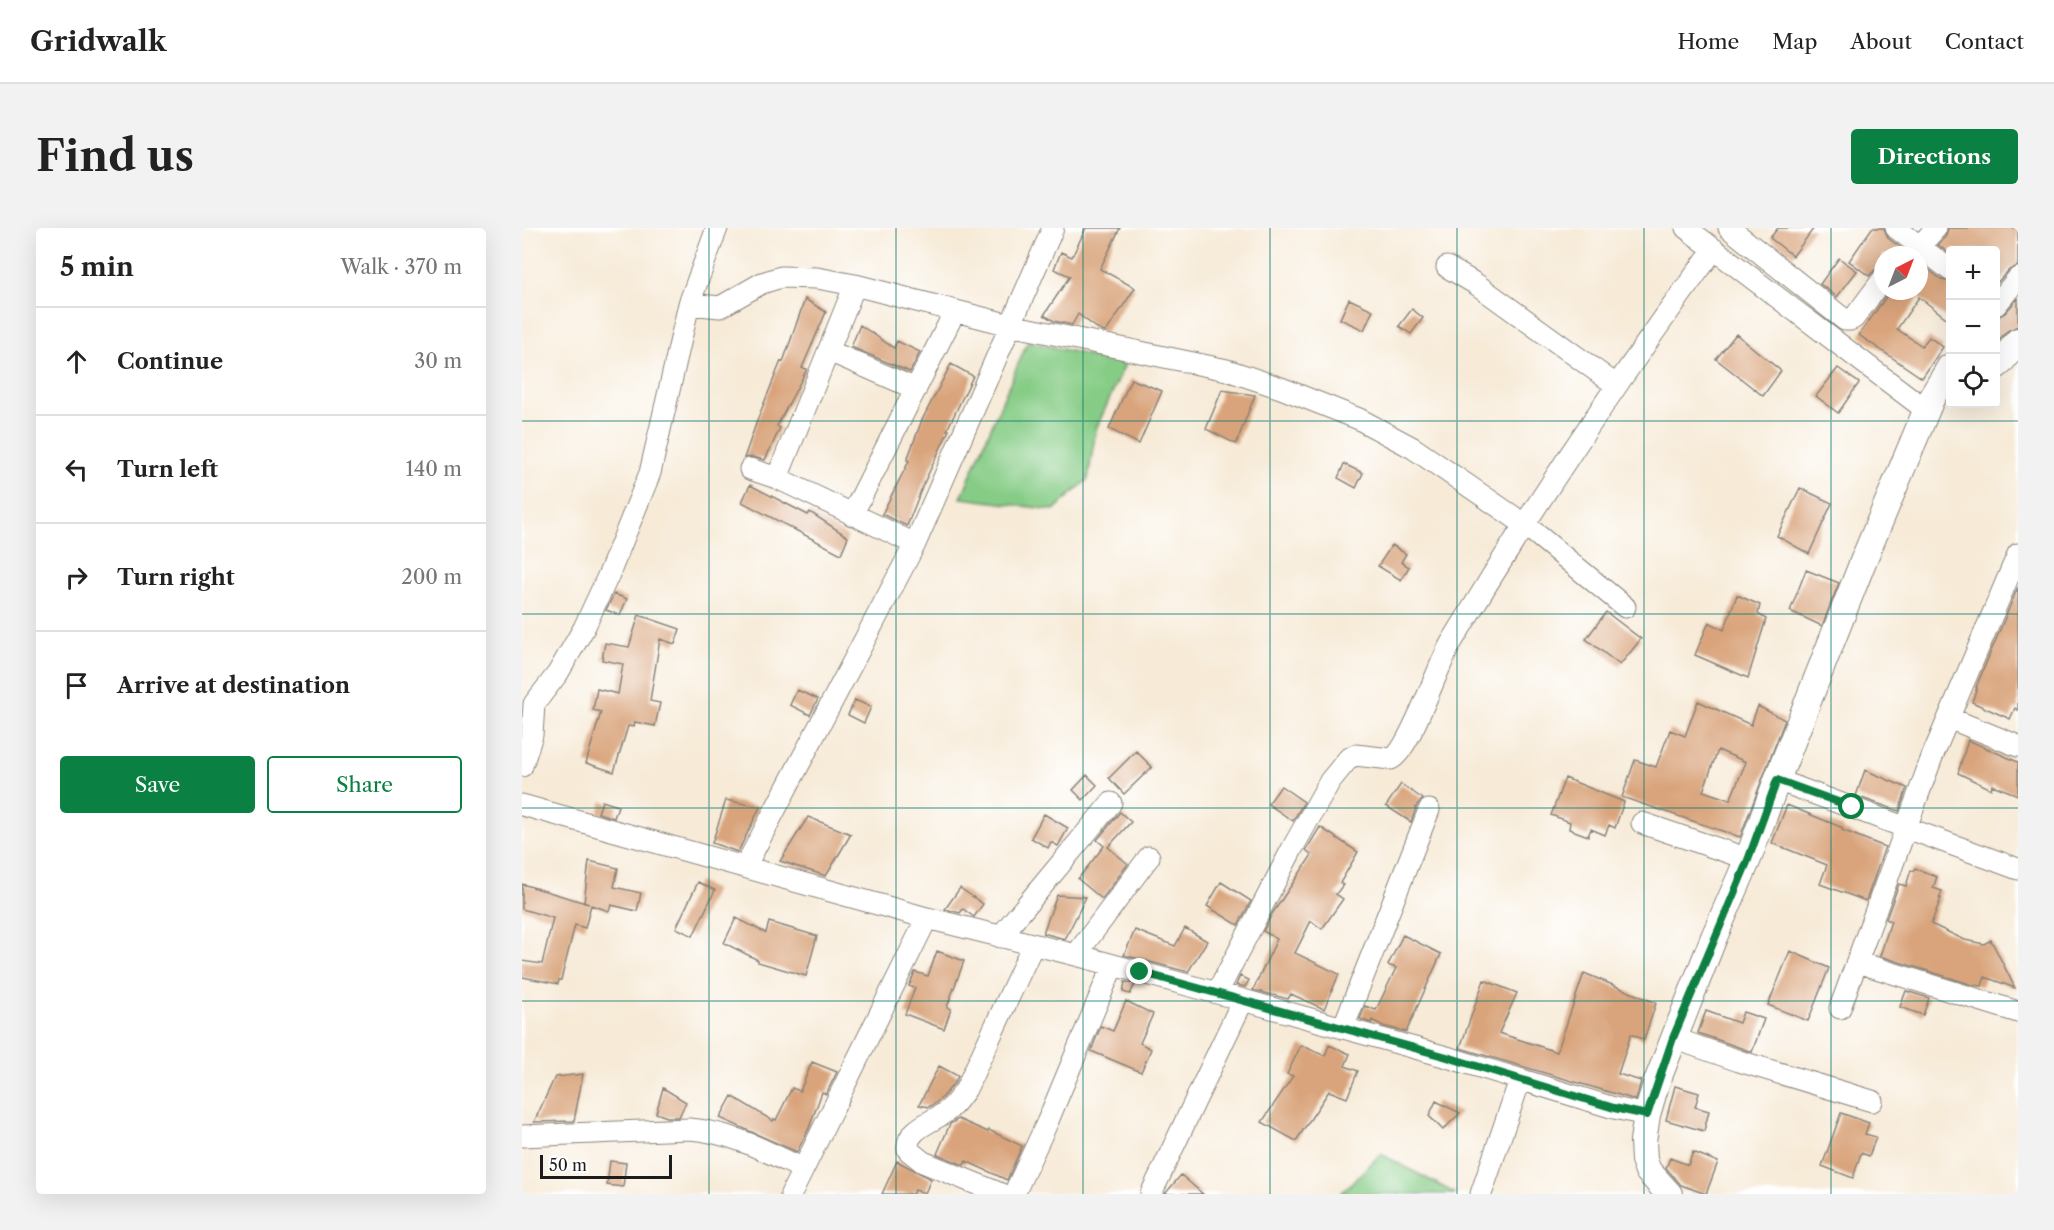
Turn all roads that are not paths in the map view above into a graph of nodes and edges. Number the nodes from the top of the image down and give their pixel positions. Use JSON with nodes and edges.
{"nodes":[{"id":1,"x":717,"y":228,"type":"edge"},
{"id":2,"x":1053,"y":228,"type":"edge"},
{"id":3,"x":1686,"y":228,"type":"edge"},
{"id":4,"x":1729,"y":228,"type":"edge"},
{"id":5,"x":1936,"y":228,"type":"edge"},
{"id":6,"x":1907,"y":242,"type":"edge"},
{"id":7,"x":1714,"y":249,"type":"junction"},
{"id":8,"x":1448,"y":267,"type":"dead end"},
{"id":9,"x":1946,"y":267,"type":"edge"},
{"id":10,"x":2018,"y":278,"type":"edge"},
{"id":11,"x":855,"y":285,"type":"junction"},
{"id":12,"x":1874,"y":291,"type":"edge"},
{"id":13,"x":1999,"y":300,"type":"edge"},
{"id":14,"x":689,"y":304,"type":"junction"},
{"id":15,"x":955,"y":311,"type":"junction"},
{"id":16,"x":1010,"y":325,"type":"junction"},
{"id":17,"x":2018,"y":342,"type":"edge"},
{"id":18,"x":829,"y":351,"type":"junction"},
{"id":19,"x":2000,"y":363,"type":"edge"},
{"id":20,"x":1946,"y":373,"type":"edge"},
{"id":21,"x":1616,"y":385,"type":"junction"},
{"id":22,"x":916,"y":389,"type":"junction"},
{"id":23,"x":1926,"y":410,"type":"junction"},
{"id":24,"x":750,"y":469,"type":"dead end"},
{"id":25,"x":777,"y":478,"type":"junction"},
{"id":26,"x":852,"y":515,"type":"junction"},
{"id":27,"x":1524,"y":524,"type":"junction"},
{"id":28,"x":915,"y":544,"type":"junction"},
{"id":29,"x":2018,"y":554,"type":"edge"},
{"id":30,"x":1625,"y":607,"type":"dead end"},
{"id":31,"x":1948,"y":718,"type":"junction"},
{"id":32,"x":2018,"y":746,"type":"edge"},
{"id":33,"x":522,"y":766,"type":"edge"},
{"id":34,"x":1777,"y":780,"type":"junction"},
{"id":35,"x":1111,"y":803,"type":"dead end"},
{"id":36,"x":522,"y":805,"type":"edge"},
{"id":37,"x":1429,"y":810,"type":"dead end"},
{"id":38,"x":1642,"y":823,"type":"dead end"},
{"id":39,"x":1906,"y":826,"type":"junction"},
{"id":40,"x":1149,"y":857,"type":"dead end"},
{"id":41,"x":1748,"y":860,"type":"junction"},
{"id":42,"x":745,"y":867,"type":"junction"},
{"id":43,"x":2018,"y":869,"type":"edge"},
{"id":44,"x":927,"y":918,"type":"junction"},
{"id":45,"x":1000,"y":937,"type":"junction"},
{"id":46,"x":1033,"y":945,"type":"junction"},
{"id":47,"x":1076,"y":955,"type":"junction"},
{"id":48,"x":1857,"y":962,"type":"junction"},
{"id":49,"x":1113,"y":964,"type":"junction"},
{"id":50,"x":1217,"y":993,"type":"junction"},
{"id":51,"x":1243,"y":1000,"type":"junction"},
{"id":52,"x":1840,"y":1008,"type":"dead end"},
{"id":53,"x":2018,"y":1012,"type":"edge"},
{"id":54,"x":1343,"y":1028,"type":"junction"},
{"id":55,"x":1673,"y":1038,"type":"junction"},
{"id":56,"x":1520,"y":1080,"type":"junction"},
{"id":57,"x":1872,"y":1101,"type":"dead end"},
{"id":58,"x":1647,"y":1115,"type":"junction"},
{"id":59,"x":522,"y":1136,"type":"edge"},
{"id":60,"x":803,"y":1169,"type":"junction"},
{"id":61,"x":791,"y":1194,"type":"edge"},
{"id":62,"x":1001,"y":1194,"type":"edge"},
{"id":63,"x":1014,"y":1194,"type":"edge"},
{"id":64,"x":1151,"y":1194,"type":"edge"},
{"id":65,"x":1481,"y":1194,"type":"edge"},
{"id":66,"x":1669,"y":1194,"type":"edge"}],
"edges":[{"from":1,"to":14,"type":"street"},
{"from":2,"to":16,"type":"street"},
{"from":3,"to":7,"type":"street"},
{"from":4,"to":12,"type":"street"},
{"from":5,"to":6,"type":"street"},
{"from":6,"to":9,"type":"street"},
{"from":7,"to":21,"type":"street"},
{"from":7,"to":23,"type":"street"},
{"from":8,"to":21,"type":"street"},
{"from":10,"to":13,"type":"street"},
{"from":11,"to":14,"type":"street"},
{"from":11,"to":15,"type":"street"},
{"from":11,"to":18,"type":"street"},
{"from":14,"to":33,"type":"street"},
{"from":15,"to":16,"type":"street"},
{"from":15,"to":22,"type":"street"},
{"from":16,"to":27,"type":"street"},
{"from":16,"to":28,"type":"street"},
{"from":17,"to":19,"type":"street"},
{"from":18,"to":22,"type":"street"},
{"from":18,"to":25,"type":"street"},
{"from":20,"to":23,"type":"street"},
{"from":21,"to":27,"type":"street"},
{"from":22,"to":26,"type":"street"},
{"from":23,"to":34,"type":"street"},
{"from":24,"to":25,"type":"street"},
{"from":25,"to":26,"type":"street"},
{"from":26,"to":28,"type":"street"},
{"from":27,"to":30,"type":"street"},
{"from":27,"to":50,"type":"street"},
{"from":28,"to":42,"type":"street"},
{"from":29,"to":31,"type":"street"},
{"from":31,"to":32,"type":"street"},
{"from":31,"to":39,"type":"street"},
{"from":34,"to":39,"type":"street"},
{"from":34,"to":41,"type":"street"},
{"from":35,"to":45,"type":"street"},
{"from":36,"to":42,"type":"street"},
{"from":37,"to":54,"type":"street"},
{"from":38,"to":41,"type":"street"},
{"from":39,"to":43,"type":"street"},
{"from":39,"to":48,"type":"street"},
{"from":40,"to":47,"type":"street"},
{"from":41,"to":55,"type":"street"},
{"from":42,"to":44,"type":"street"},
{"from":44,"to":45,"type":"street"},
{"from":44,"to":60,"type":"street"},
{"from":45,"to":46,"type":"street"},
{"from":46,"to":47,"type":"street"},
{"from":46,"to":62,"type":"street"},
{"from":47,"to":49,"type":"street"},
{"from":48,"to":52,"type":"street"},
{"from":48,"to":53,"type":"street"},
{"from":49,"to":50,"type":"street"},
{"from":49,"to":63,"type":"street"},
{"from":50,"to":51,"type":"street"},
{"from":51,"to":54,"type":"street"},
{"from":51,"to":64,"type":"street"},
{"from":54,"to":56,"type":"street"},
{"from":55,"to":57,"type":"street"},
{"from":55,"to":58,"type":"street"},
{"from":56,"to":58,"type":"street"},
{"from":56,"to":65,"type":"street"},
{"from":58,"to":66,"type":"street"},
{"from":59,"to":60,"type":"street"},
{"from":60,"to":61,"type":"street"}]}
